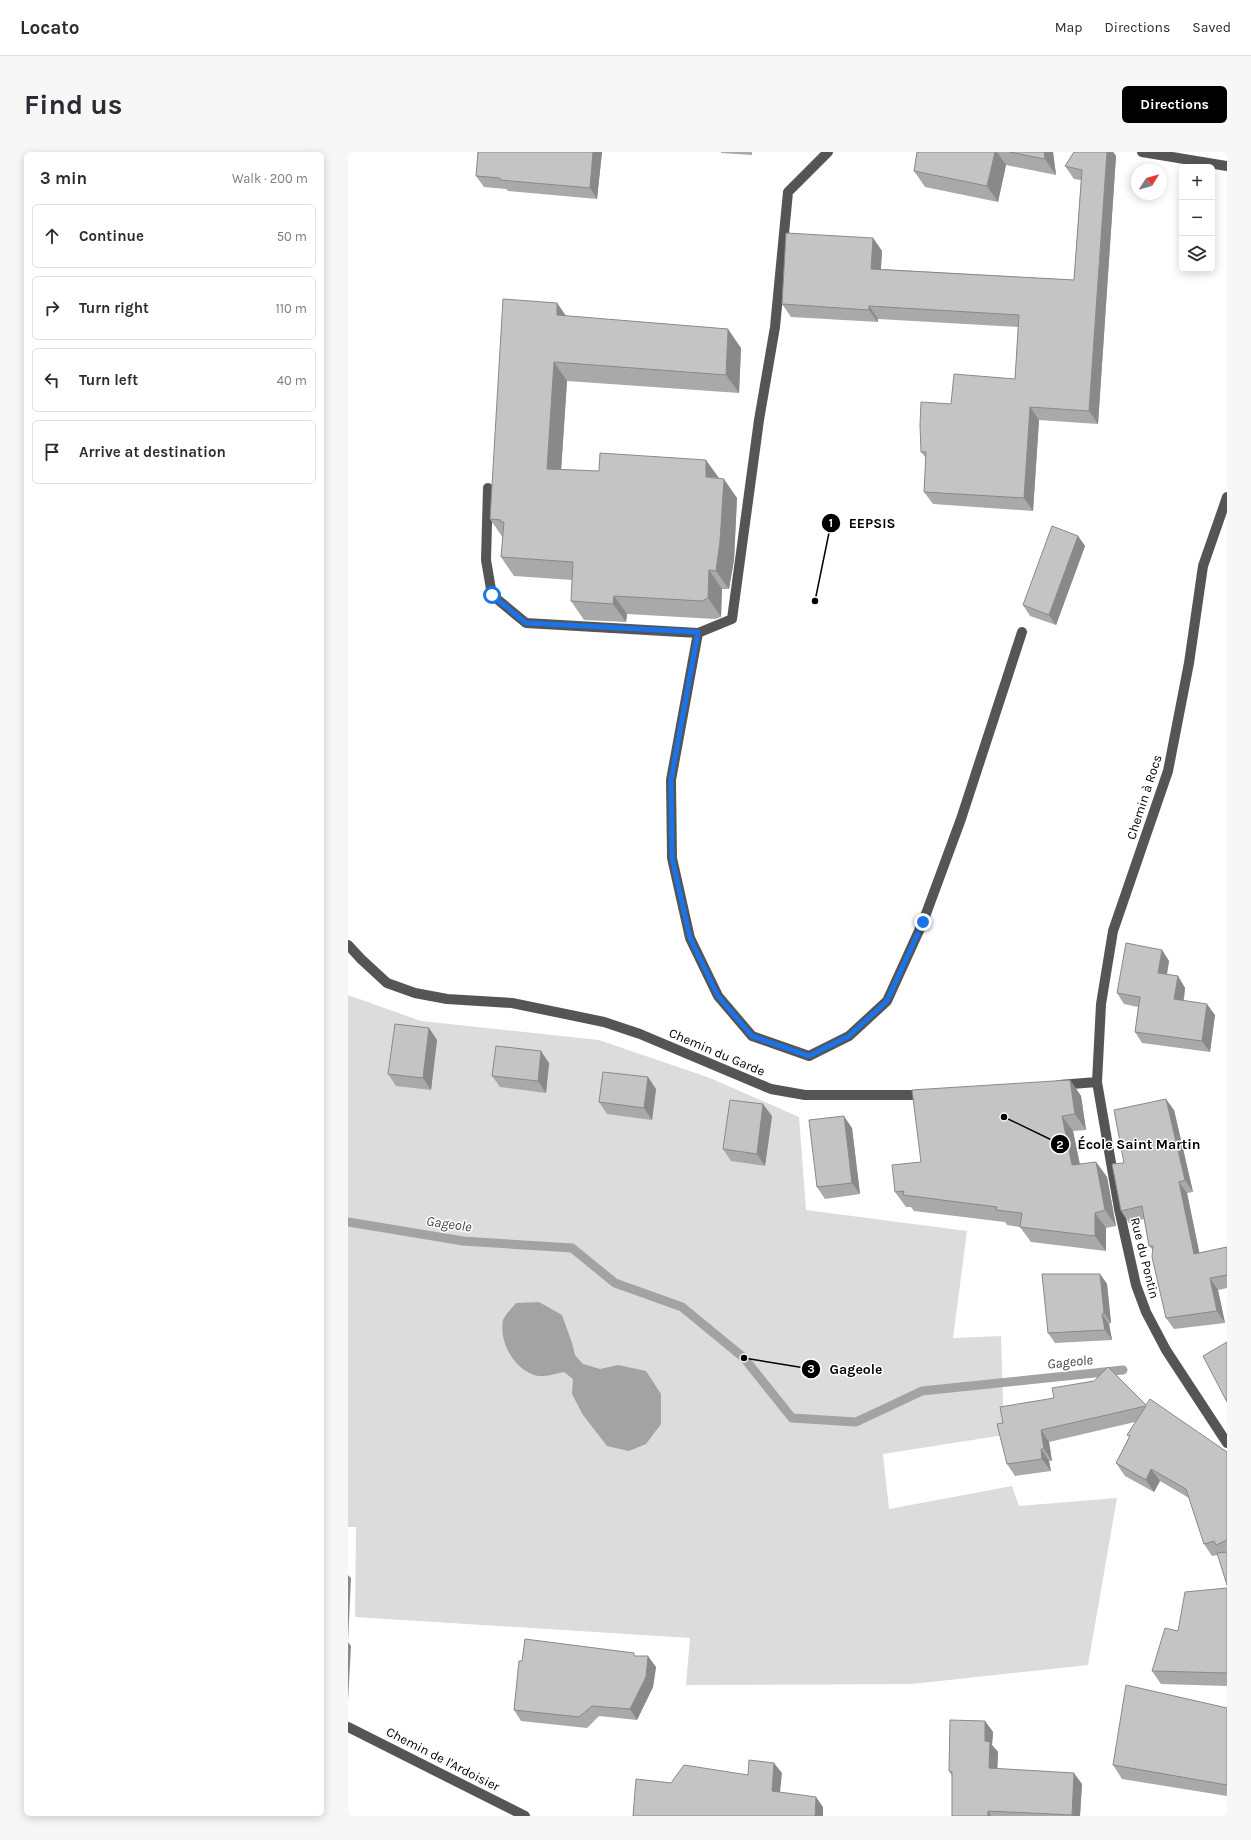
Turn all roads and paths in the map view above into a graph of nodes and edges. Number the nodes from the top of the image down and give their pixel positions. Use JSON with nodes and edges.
{"nodes":[{"id":1,"x":828,"y":152,"type":"edge"},
{"id":2,"x":1142,"y":152,"type":"edge"},
{"id":3,"x":1227,"y":166,"type":"edge"},
{"id":4,"x":488,"y":488,"type":"dead end"},
{"id":5,"x":1227,"y":497,"type":"edge"},
{"id":6,"x":698,"y":632,"type":"junction"},
{"id":7,"x":1022,"y":632,"type":"dead end"},
{"id":8,"x":348,"y":945,"type":"edge"},
{"id":9,"x":1097,"y":1082,"type":"junction"},
{"id":10,"x":1051,"y":1086,"type":"edge"},
{"id":11,"x":936,"y":1095,"type":"edge"},
{"id":12,"x":1227,"y":1442,"type":"edge"},
{"id":13,"x":348,"y":1727,"type":"edge"},
{"id":14,"x":525,"y":1816,"type":"edge"}],
"edges":[{"from":1,"to":6,"type":"street"},
{"from":2,"to":3,"type":"street"},
{"from":4,"to":6,"type":"street"},
{"from":5,"to":9,"type":"street","name":"Chemin à Rocs"},
{"from":6,"to":7,"type":"street"},
{"from":8,"to":11,"type":"street","name":"Chemin du Garde"},
{"from":9,"to":10,"type":"street"},
{"from":9,"to":12,"type":"street","name":"Rue du Pontin"},
{"from":13,"to":14,"type":"street","name":"Chemin de l'Ardoisier"}]}
